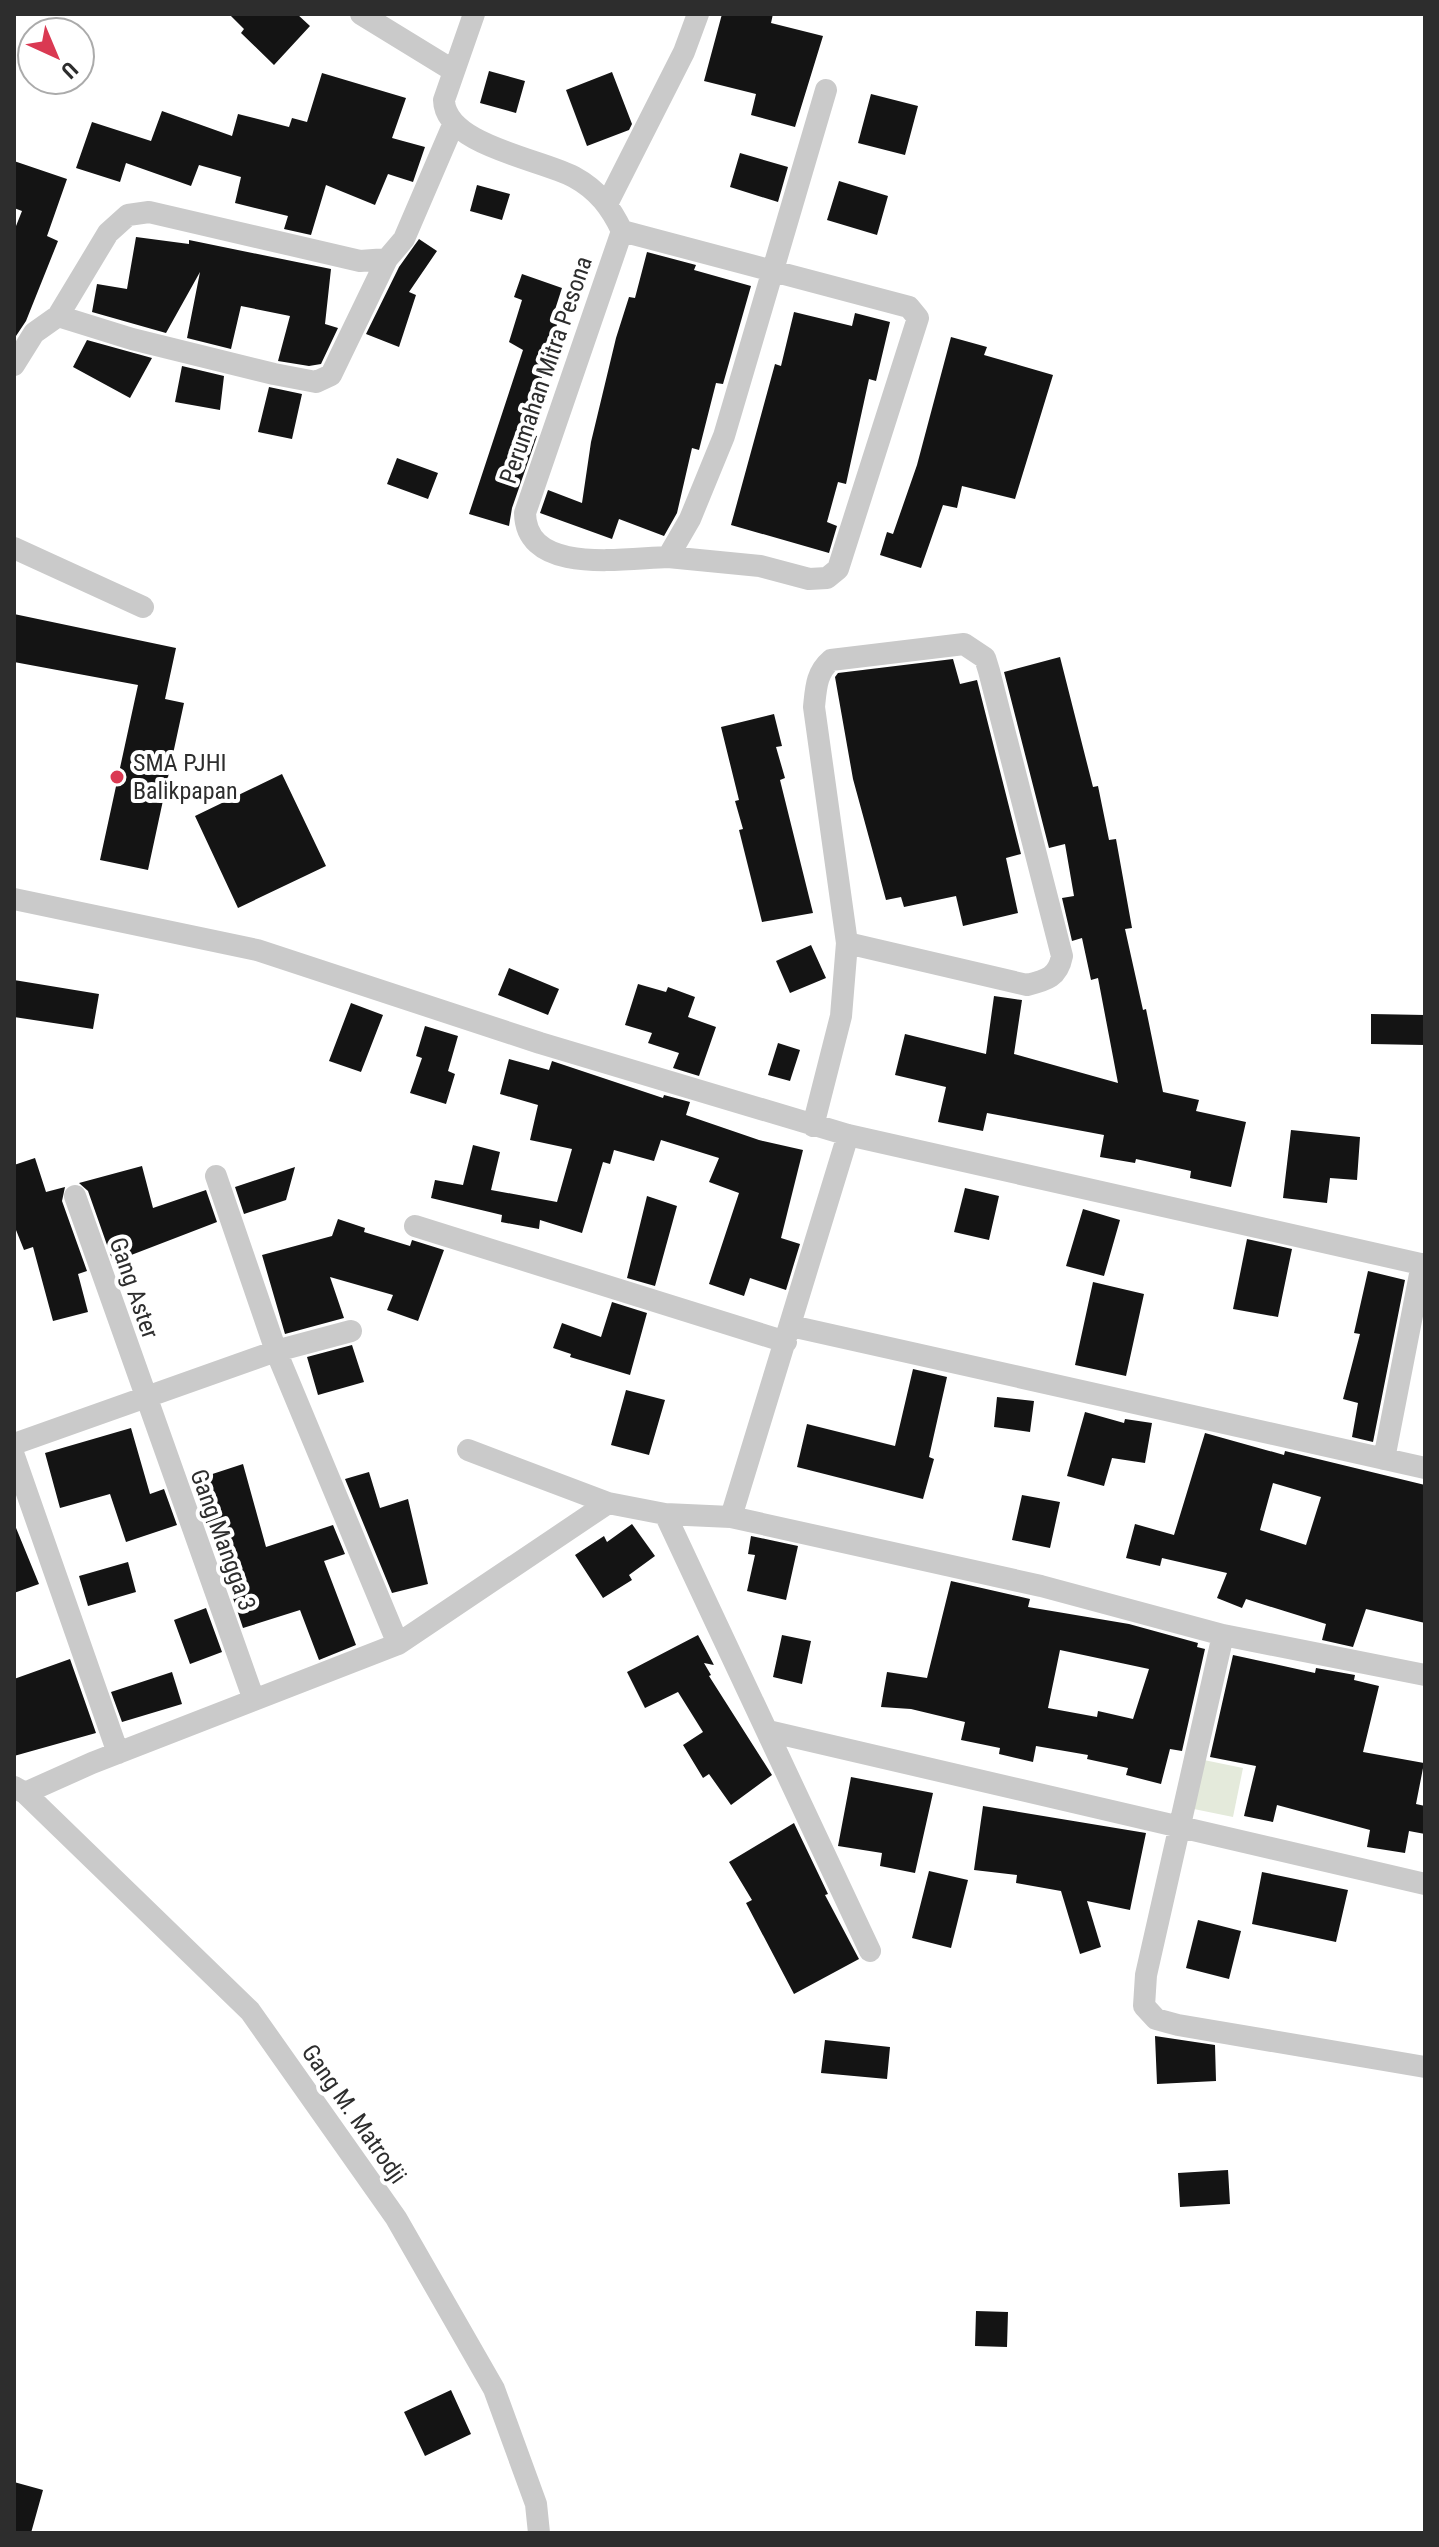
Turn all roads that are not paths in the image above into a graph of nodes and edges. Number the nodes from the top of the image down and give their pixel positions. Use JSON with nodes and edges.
{"nodes":[{"id":1,"x":361,"y":14,"type":"edge"},
{"id":2,"x":474,"y":14,"type":"edge"},
{"id":3,"x":698,"y":14,"type":"edge"},
{"id":4,"x":454,"y":71,"type":"junction"},
{"id":5,"x":826,"y":90,"type":"dead end"},
{"id":6,"x":453,"y":125,"type":"junction"},
{"id":7,"x":608,"y":202,"type":"junction"},
{"id":8,"x":622,"y":231,"type":"junction"},
{"id":9,"x":387,"y":259,"type":"junction"},
{"id":10,"x":773,"y":271,"type":"junction"},
{"id":11,"x":58,"y":316,"type":"junction"},
{"id":12,"x":24,"y":332,"type":"edge"},
{"id":13,"x":14,"y":365,"type":"edge"},
{"id":14,"x":14,"y":548,"type":"edge"},
{"id":15,"x":668,"y":557,"type":"junction"},
{"id":16,"x":143,"y":607,"type":"dead end"},
{"id":17,"x":14,"y":899,"type":"edge"},
{"id":18,"x":847,"y":943,"type":"junction"},
{"id":19,"x":813,"y":1126,"type":"junction"},
{"id":20,"x":848,"y":1135,"type":"junction"},
{"id":21,"x":216,"y":1176,"type":"dead end"},
{"id":22,"x":75,"y":1196,"type":"dead end"},
{"id":23,"x":415,"y":1226,"type":"dead end"},
{"id":24,"x":1424,"y":1264,"type":"edge"},
{"id":25,"x":351,"y":1331,"type":"dead end"},
{"id":26,"x":789,"y":1334,"type":"junction"},
{"id":27,"x":276,"y":1351,"type":"junction"},
{"id":28,"x":144,"y":1398,"type":"junction"},
{"id":29,"x":14,"y":1444,"type":"edge"},
{"id":30,"x":468,"y":1450,"type":"dead end"},
{"id":31,"x":14,"y":1456,"type":"edge"},
{"id":32,"x":1384,"y":1459,"type":"junction"},
{"id":33,"x":1425,"y":1468,"type":"edge"},
{"id":34,"x":608,"y":1503,"type":"junction"},
{"id":35,"x":665,"y":1514,"type":"junction"},
{"id":36,"x":731,"y":1517,"type":"junction"},
{"id":37,"x":1223,"y":1635,"type":"junction"},
{"id":38,"x":398,"y":1644,"type":"junction"},
{"id":39,"x":1425,"y":1675,"type":"edge"},
{"id":40,"x":254,"y":1700,"type":"junction"},
{"id":41,"x":768,"y":1731,"type":"junction"},
{"id":42,"x":118,"y":1753,"type":"junction"},
{"id":43,"x":19,"y":1790,"type":"edge"},
{"id":44,"x":1179,"y":1829,"type":"junction"},
{"id":45,"x":1425,"y":1884,"type":"edge"},
{"id":46,"x":870,"y":1951,"type":"dead end"},
{"id":47,"x":1425,"y":2067,"type":"edge"},
{"id":48,"x":539,"y":2533,"type":"edge"}],
"edges":[{"from":1,"to":4,"type":"street"},
{"from":2,"to":4,"type":"street"},
{"from":3,"to":7,"type":"street"},
{"from":4,"to":6,"type":"street"},
{"from":5,"to":10,"type":"street"},
{"from":6,"to":7,"type":"street"},
{"from":6,"to":9,"type":"street"},
{"from":7,"to":8,"type":"street"},
{"from":8,"to":10,"type":"street","name":"Perumahan Mitra Pesona"},
{"from":8,"to":15,"type":"street","name":"Perumahan Mitra Pesona"},
{"from":9,"to":11,"type":"street"},
{"from":9,"to":11,"type":"street"},
{"from":10,"to":15,"type":"street"},
{"from":10,"to":15,"type":"street","name":"Perumahan Mitra Pesona"},
{"from":11,"to":12,"type":"street"},
{"from":12,"to":13,"type":"street"},
{"from":14,"to":16,"type":"street"},
{"from":17,"to":19,"type":"street"},
{"from":18,"to":18,"type":"street"},
{"from":18,"to":19,"type":"street"},
{"from":19,"to":20,"type":"street"},
{"from":20,"to":24,"type":"street"},
{"from":20,"to":26,"type":"street"},
{"from":21,"to":27,"type":"street"},
{"from":22,"to":28,"type":"street","name":"Gang Aster"},
{"from":23,"to":26,"type":"street"},
{"from":24,"to":32,"type":"street"},
{"from":25,"to":27,"type":"street"},
{"from":26,"to":32,"type":"street"},
{"from":26,"to":36,"type":"street"},
{"from":27,"to":28,"type":"street"},
{"from":27,"to":38,"type":"street"},
{"from":28,"to":29,"type":"street"},
{"from":28,"to":40,"type":"street","name":"Gang Mangga 3"},
{"from":30,"to":34,"type":"street"},
{"from":31,"to":42,"type":"street"},
{"from":32,"to":33,"type":"street"},
{"from":34,"to":35,"type":"street"},
{"from":34,"to":38,"type":"street"},
{"from":35,"to":36,"type":"street"},
{"from":35,"to":41,"type":"street"},
{"from":36,"to":37,"type":"street"},
{"from":37,"to":39,"type":"street"},
{"from":37,"to":44,"type":"street"},
{"from":38,"to":40,"type":"street"},
{"from":40,"to":42,"type":"street"},
{"from":41,"to":44,"type":"street"},
{"from":41,"to":46,"type":"street"},
{"from":42,"to":43,"type":"street"},
{"from":43,"to":48,"type":"street","name":"Gang M. Matrodji"},
{"from":44,"to":45,"type":"street"},
{"from":44,"to":47,"type":"street"}]}
